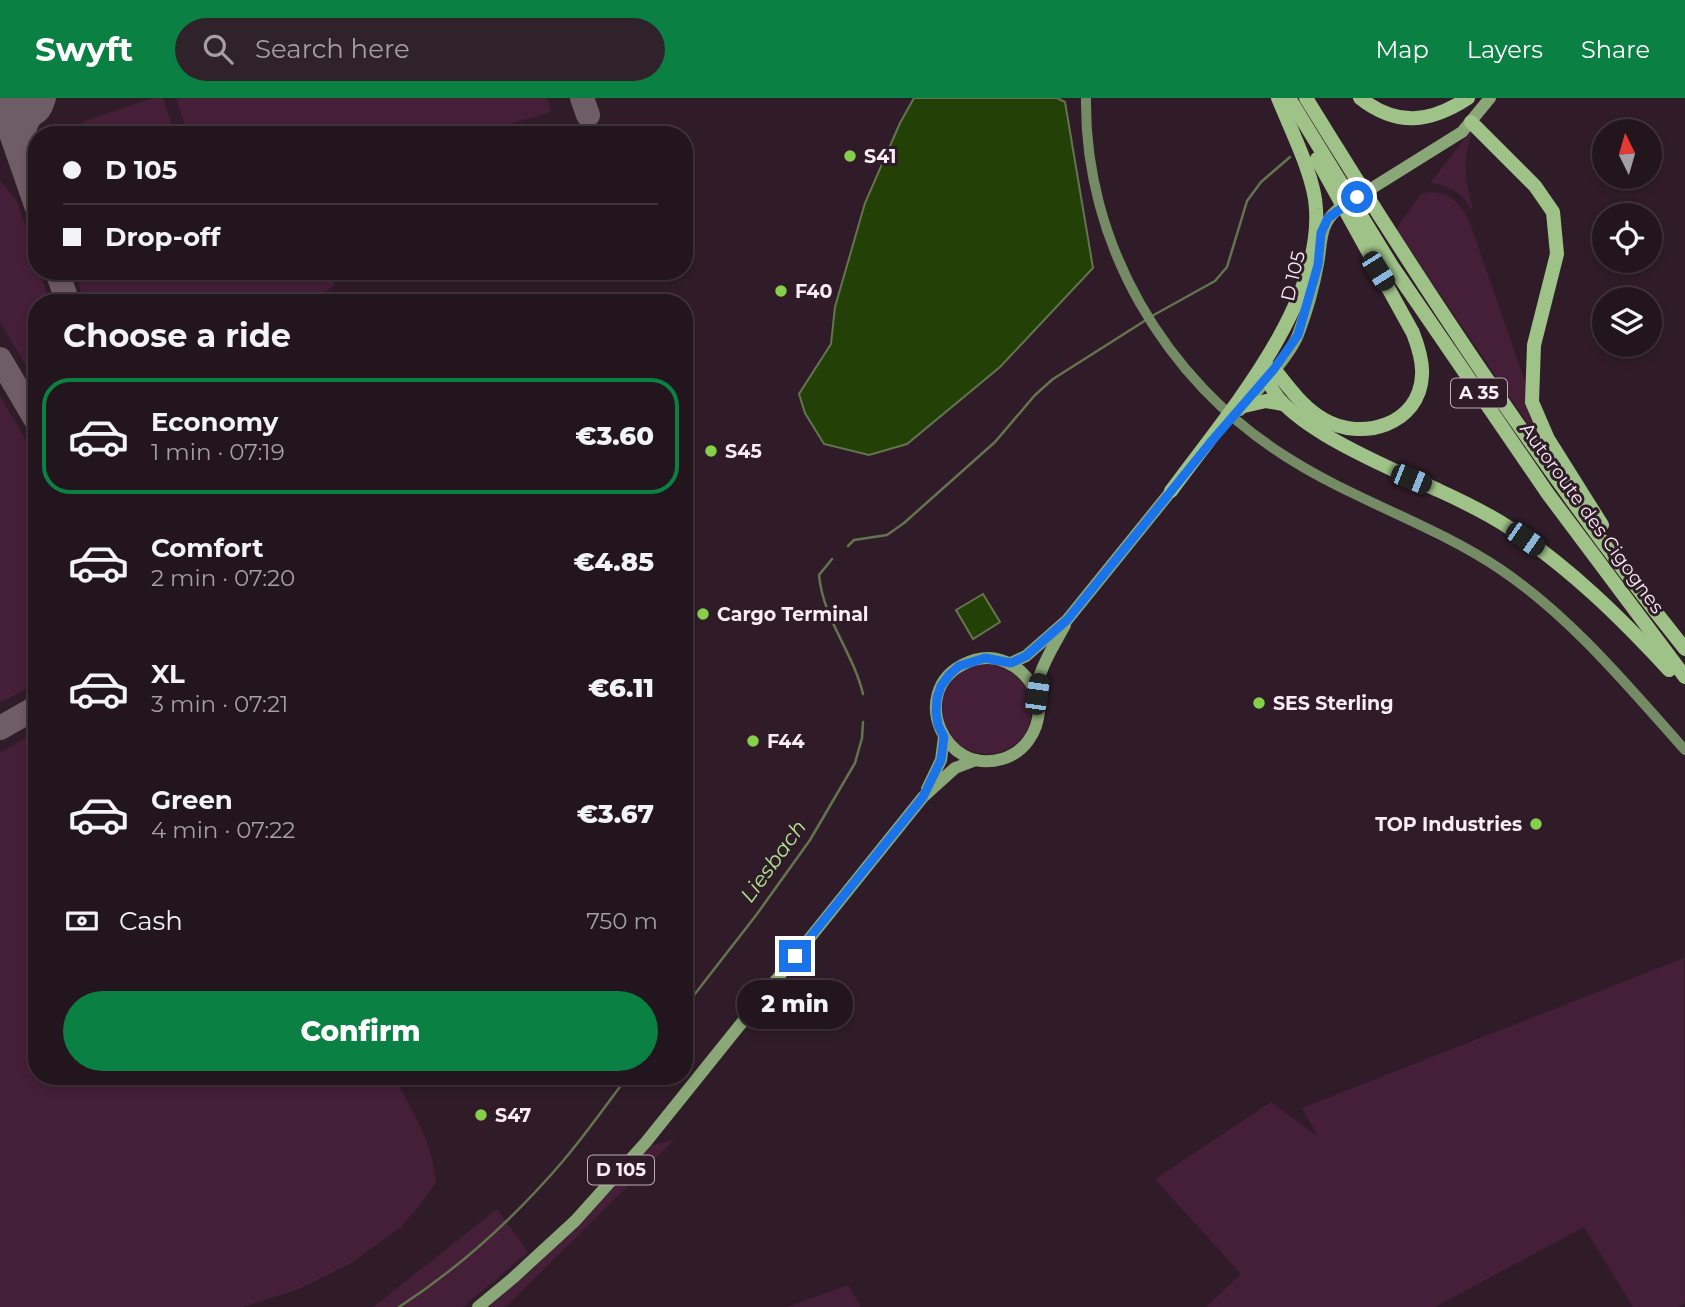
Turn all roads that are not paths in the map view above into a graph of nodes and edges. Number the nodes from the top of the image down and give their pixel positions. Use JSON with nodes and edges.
{"nodes":[{"id":1,"x":1086,"y":98,"type":"edge"},
{"id":2,"x":1278,"y":98,"type":"edge"},
{"id":3,"x":1287,"y":98,"type":"edge"},
{"id":4,"x":1306,"y":98,"type":"edge"},
{"id":5,"x":1360,"y":98,"type":"edge"},
{"id":6,"x":1468,"y":98,"type":"edge"},
{"id":7,"x":1490,"y":98,"type":"edge"},
{"id":8,"x":1466,"y":127,"type":"junction"},
{"id":9,"x":1271,"y":373,"type":"junction"},
{"id":10,"x":1283,"y":404,"type":"junction"},
{"id":11,"x":1238,"y":407,"type":"junction"},
{"id":12,"x":1171,"y":491,"type":"junction"},
{"id":13,"x":1653,"y":609,"type":"junction"},
{"id":14,"x":1067,"y":620,"type":"junction"},
{"id":15,"x":1685,"y":649,"type":"edge"},
{"id":16,"x":1011,"y":663,"type":"junction"},
{"id":17,"x":1685,"y":677,"type":"edge"},
{"id":18,"x":1685,"y":686,"type":"edge"},
{"id":19,"x":1037,"y":694,"type":"junction"},
{"id":20,"x":944,"y":737,"type":"junction"},
{"id":21,"x":1685,"y":750,"type":"edge"},
{"id":22,"x":976,"y":760,"type":"junction"},
{"id":23,"x":923,"y":797,"type":"junction"},
{"id":24,"x":693,"y":1083,"type":"edge"},
{"id":25,"x":692,"y":1085,"type":"edge"},
{"id":26,"x":478,"y":1307,"type":"edge"}],
"edges":[{"from":1,"to":21,"type":"main road"},
{"from":2,"to":11,"type":"highway"},
{"from":3,"to":9,"type":"highway"},
{"from":3,"to":17,"type":"highway","name":"Autoroute des Cigognes","number":"A 35"},
{"from":4,"to":13,"type":"highway","name":"Autoroute des Cigognes","number":"A 35"},
{"from":5,"to":6,"type":"highway"},
{"from":7,"to":8,"type":"main road","name":"D 105"},
{"from":8,"to":9,"type":"main road","name":"D 105"},
{"from":8,"to":13,"type":"highway"},
{"from":9,"to":10,"type":"highway"},
{"from":9,"to":11,"type":"main road","name":"D 105"},
{"from":10,"to":11,"type":"highway"},
{"from":10,"to":18,"type":"highway"},
{"from":11,"to":12,"type":"main road","name":"D 105"},
{"from":11,"to":12,"type":"highway"},
{"from":12,"to":14,"type":"main road","name":"D 105"},
{"from":13,"to":15,"type":"highway","name":"Autoroute des Cigognes","number":"A 35"},
{"from":14,"to":16,"type":"main road"},
{"from":14,"to":19,"type":"main road"},
{"from":16,"to":19,"type":"main road"},
{"from":16,"to":20,"type":"main road"},
{"from":19,"to":22,"type":"main road"},
{"from":20,"to":22,"type":"main road"},
{"from":20,"to":23,"type":"main road","number":"D 105"},
{"from":22,"to":23,"type":"main road","number":"D 105"},
{"from":23,"to":24,"type":"main road","number":"D 105"},
{"from":25,"to":26,"type":"main road","number":"D 105"}]}
